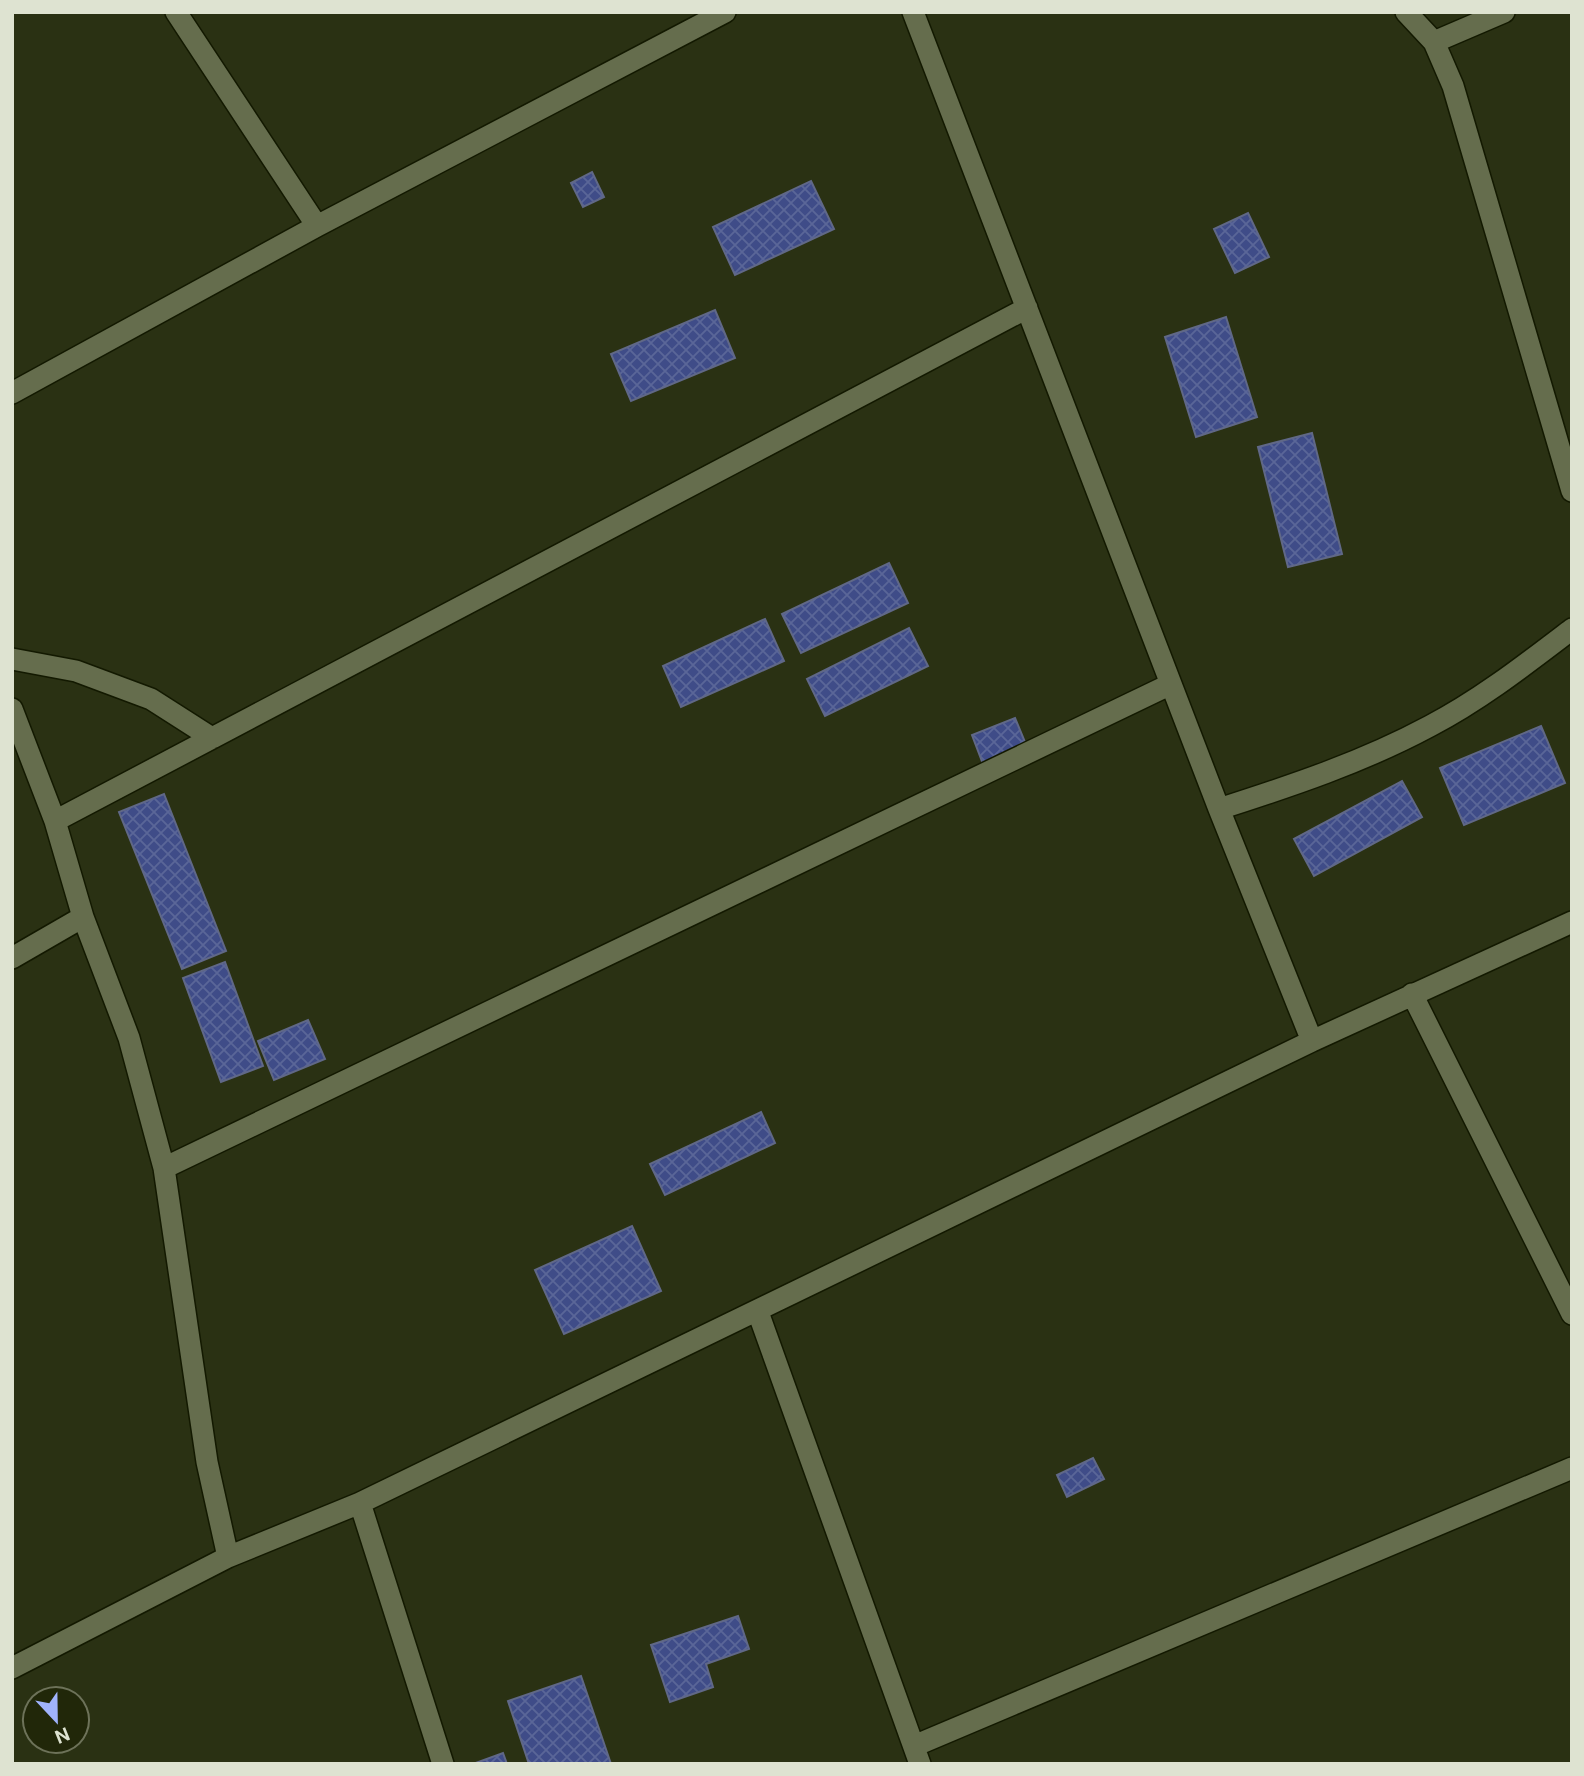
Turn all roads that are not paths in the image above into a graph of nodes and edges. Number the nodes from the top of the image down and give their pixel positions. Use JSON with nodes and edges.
{"nodes":[{"id":1,"x":176,"y":12,"type":"edge"},
{"id":2,"x":725,"y":12,"type":"edge"},
{"id":3,"x":913,"y":12,"type":"edge"},
{"id":4,"x":1406,"y":12,"type":"edge"},
{"id":5,"x":1504,"y":12,"type":"edge"},
{"id":6,"x":1434,"y":43,"type":"junction"},
{"id":7,"x":317,"y":226,"type":"junction"},
{"id":8,"x":1027,"y":308,"type":"junction"},
{"id":9,"x":12,"y":393,"type":"edge"},
{"id":10,"x":1571,"y":485,"type":"edge"},
{"id":11,"x":1572,"y":629,"type":"edge"},
{"id":12,"x":12,"y":659,"type":"edge"},
{"id":13,"x":1171,"y":684,"type":"junction"},
{"id":14,"x":12,"y":709,"type":"edge"},
{"id":15,"x":212,"y":738,"type":"junction"},
{"id":16,"x":1219,"y":809,"type":"junction"},
{"id":17,"x":55,"y":821,"type":"junction"},
{"id":18,"x":83,"y":917,"type":"junction"},
{"id":19,"x":1572,"y":922,"type":"edge"},
{"id":20,"x":12,"y":958,"type":"edge"},
{"id":21,"x":1412,"y":994,"type":"junction"},
{"id":22,"x":1312,"y":1041,"type":"junction"},
{"id":23,"x":164,"y":1168,"type":"junction"},
{"id":24,"x":758,"y":1312,"type":"junction"},
{"id":25,"x":1572,"y":1314,"type":"edge"},
{"id":26,"x":1572,"y":1468,"type":"edge"},
{"id":27,"x":360,"y":1503,"type":"junction"},
{"id":28,"x":228,"y":1557,"type":"junction"},
{"id":29,"x":12,"y":1668,"type":"edge"},
{"id":30,"x":917,"y":1755,"type":"edge"},
{"id":31,"x":443,"y":1764,"type":"edge"}],
"edges":[{"from":1,"to":7,"type":"street"},
{"from":2,"to":7,"type":"street"},
{"from":3,"to":8,"type":"street"},
{"from":4,"to":6,"type":"street"},
{"from":5,"to":6,"type":"street"},
{"from":6,"to":10,"type":"street"},
{"from":7,"to":9,"type":"street"},
{"from":8,"to":13,"type":"street"},
{"from":8,"to":15,"type":"street"},
{"from":11,"to":16,"type":"street"},
{"from":12,"to":15,"type":"street"},
{"from":13,"to":16,"type":"street"},
{"from":13,"to":23,"type":"street"},
{"from":14,"to":17,"type":"street"},
{"from":15,"to":17,"type":"street"},
{"from":16,"to":22,"type":"street"},
{"from":17,"to":18,"type":"street"},
{"from":18,"to":20,"type":"street"},
{"from":18,"to":23,"type":"street"},
{"from":19,"to":21,"type":"street"},
{"from":21,"to":22,"type":"street"},
{"from":21,"to":25,"type":"street"},
{"from":22,"to":24,"type":"street"},
{"from":23,"to":28,"type":"street"},
{"from":24,"to":27,"type":"street"},
{"from":24,"to":30,"type":"street"},
{"from":26,"to":30,"type":"street"},
{"from":27,"to":28,"type":"street"},
{"from":27,"to":31,"type":"street"},
{"from":28,"to":29,"type":"street"}]}
